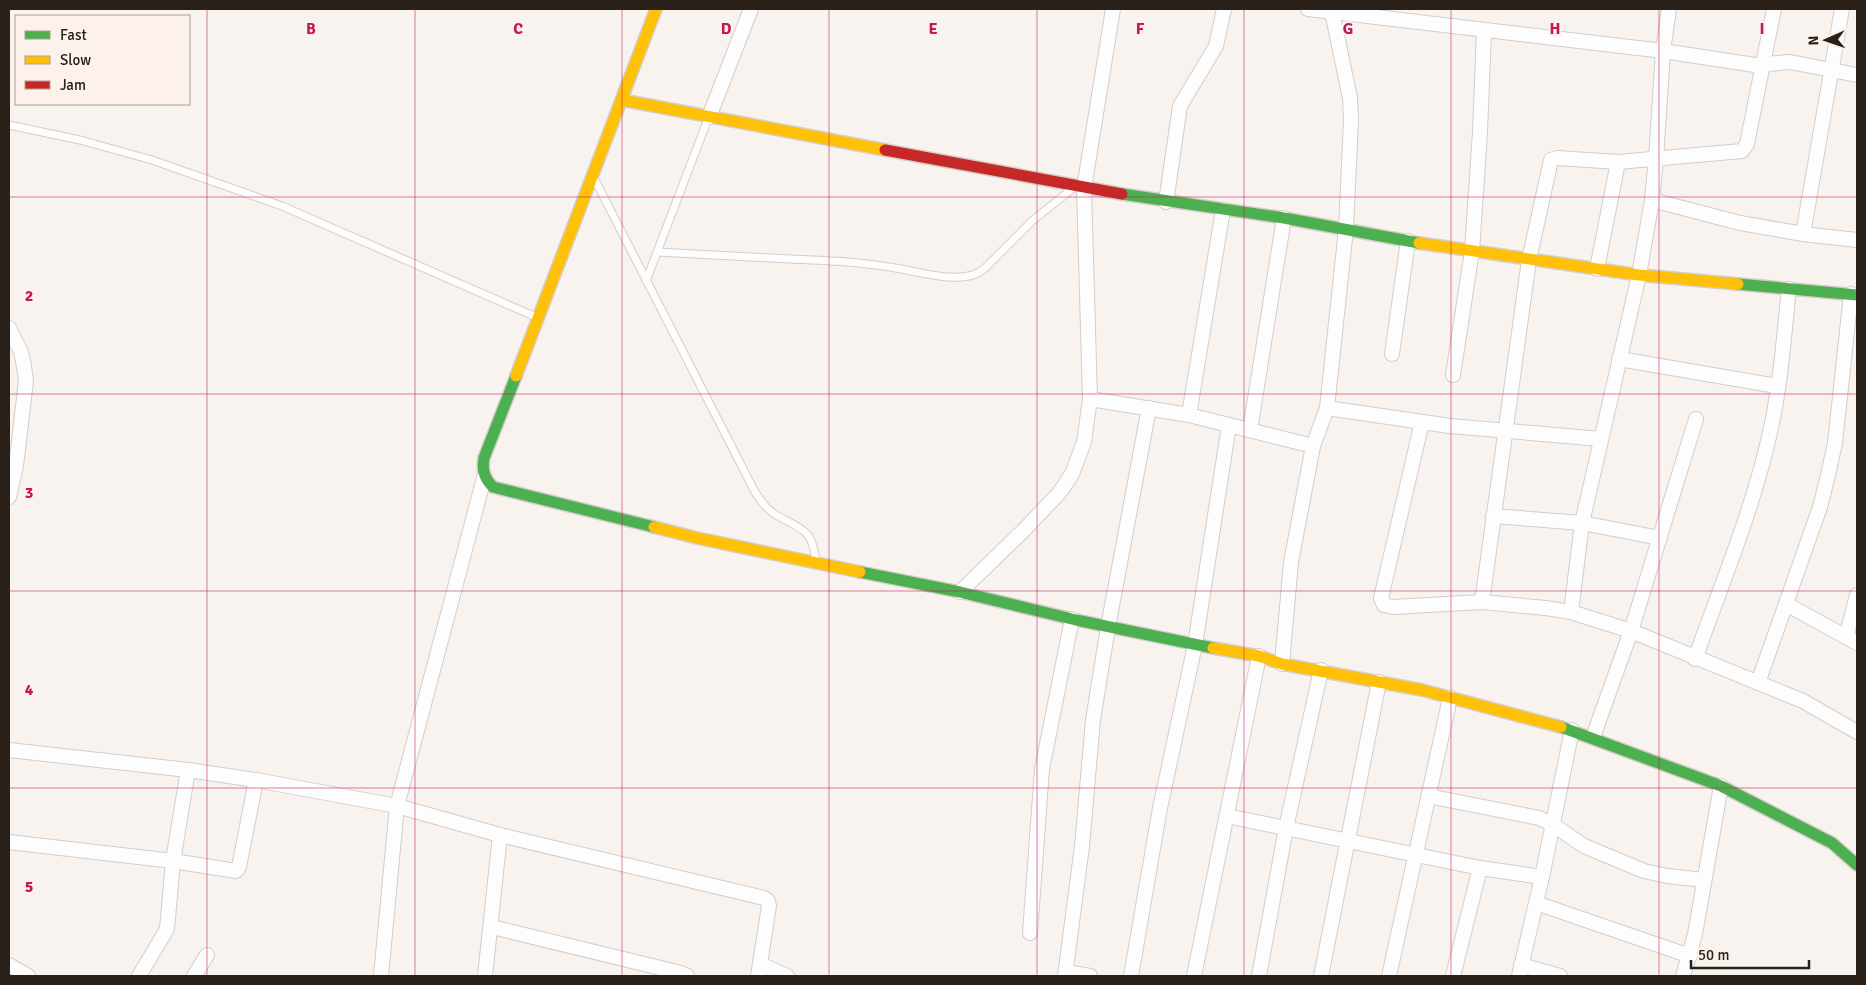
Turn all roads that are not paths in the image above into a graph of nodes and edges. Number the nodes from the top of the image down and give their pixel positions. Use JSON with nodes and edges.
{"nodes":[{"id":1,"x":656,"y":9,"type":"edge"},
{"id":2,"x":751,"y":9,"type":"edge"},
{"id":3,"x":1113,"y":9,"type":"edge"},
{"id":4,"x":1224,"y":9,"type":"edge"},
{"id":5,"x":1308,"y":9,"type":"edge"},
{"id":6,"x":1669,"y":9,"type":"edge"},
{"id":7,"x":1774,"y":9,"type":"edge"},
{"id":8,"x":1842,"y":9,"type":"edge"},
{"id":9,"x":1332,"y":12,"type":"junction"},
{"id":10,"x":1372,"y":12,"type":"edge"},
{"id":11,"x":1484,"y":31,"type":"junction"},
{"id":12,"x":1663,"y":51,"type":"junction"},
{"id":13,"x":1762,"y":65,"type":"junction"},
{"id":14,"x":1832,"y":71,"type":"junction"},
{"id":15,"x":1857,"y":75,"type":"edge"},
{"id":16,"x":622,"y":100,"type":"junction"},
{"id":17,"x":709,"y":117,"type":"junction"},
{"id":18,"x":9,"y":125,"type":"edge"},
{"id":19,"x":1656,"y":159,"type":"junction"},
{"id":20,"x":1618,"y":162,"type":"junction"},
{"id":21,"x":593,"y":177,"type":"junction"},
{"id":22,"x":1080,"y":188,"type":"junction"},
{"id":23,"x":1652,"y":200,"type":"junction"},
{"id":24,"x":1166,"y":202,"type":"junction"},
{"id":25,"x":1223,"y":210,"type":"junction"},
{"id":26,"x":1284,"y":218,"type":"junction"},
{"id":27,"x":1346,"y":229,"type":"junction"},
{"id":28,"x":1804,"y":234,"type":"junction"},
{"id":29,"x":1857,"y":240,"type":"edge"},
{"id":30,"x":1408,"y":241,"type":"junction"},
{"id":31,"x":1472,"y":251,"type":"junction"},
{"id":32,"x":657,"y":252,"type":"junction"},
{"id":33,"x":1528,"y":260,"type":"junction"},
{"id":34,"x":1597,"y":269,"type":"junction"},
{"id":35,"x":1639,"y":275,"type":"junction"},
{"id":36,"x":646,"y":280,"type":"junction"},
{"id":37,"x":1789,"y":288,"type":"junction"},
{"id":38,"x":1854,"y":294,"type":"edge"},
{"id":39,"x":539,"y":318,"type":"junction"},
{"id":40,"x":9,"y":328,"type":"edge"},
{"id":41,"x":1392,"y":354,"type":"dead end"},
{"id":42,"x":1619,"y":359,"type":"junction"},
{"id":43,"x":1452,"y":376,"type":"dead end"},
{"id":44,"x":1777,"y":386,"type":"junction"},
{"id":45,"x":1090,"y":399,"type":"junction"},
{"id":46,"x":1149,"y":408,"type":"junction"},
{"id":47,"x":1327,"y":408,"type":"junction"},
{"id":48,"x":1189,"y":415,"type":"junction"},
{"id":49,"x":1696,"y":419,"type":"dead end"},
{"id":50,"x":1422,"y":422,"type":"junction"},
{"id":51,"x":1229,"y":424,"type":"junction"},
{"id":52,"x":1250,"y":430,"type":"junction"},
{"id":53,"x":1504,"y":430,"type":"junction"},
{"id":54,"x":1601,"y":439,"type":"junction"},
{"id":55,"x":1313,"y":446,"type":"junction"},
{"id":56,"x":484,"y":478,"type":"junction"},
{"id":57,"x":9,"y":497,"type":"edge"},
{"id":58,"x":1493,"y":516,"type":"junction"},
{"id":59,"x":1582,"y":523,"type":"junction"},
{"id":60,"x":1660,"y":538,"type":"junction"},
{"id":61,"x":818,"y":563,"type":"junction"},
{"id":62,"x":960,"y":592,"type":"junction"},
{"id":63,"x":1857,"y":595,"type":"edge"},
{"id":64,"x":1482,"y":602,"type":"junction"},
{"id":65,"x":1786,"y":604,"type":"junction"},
{"id":66,"x":1571,"y":612,"type":"junction"},
{"id":67,"x":1072,"y":619,"type":"junction"},
{"id":68,"x":1108,"y":627,"type":"junction"},
{"id":69,"x":1631,"y":631,"type":"junction"},
{"id":70,"x":1852,"y":640,"type":"edge"},
{"id":71,"x":1195,"y":645,"type":"junction"},
{"id":72,"x":1260,"y":656,"type":"junction"},
{"id":73,"x":1695,"y":658,"type":"junction"},
{"id":74,"x":1282,"y":664,"type":"junction"},
{"id":75,"x":1321,"y":670,"type":"junction"},
{"id":76,"x":1379,"y":682,"type":"junction"},
{"id":77,"x":1758,"y":683,"type":"junction"},
{"id":78,"x":1450,"y":698,"type":"junction"},
{"id":79,"x":1572,"y":730,"type":"junction"},
{"id":80,"x":1857,"y":732,"type":"edge"},
{"id":81,"x":1593,"y":737,"type":"junction"},
{"id":82,"x":9,"y":750,"type":"edge"},
{"id":83,"x":188,"y":770,"type":"junction"},
{"id":84,"x":256,"y":780,"type":"junction"},
{"id":85,"x":1721,"y":786,"type":"junction"},
{"id":86,"x":1428,"y":796,"type":"junction"},
{"id":87,"x":397,"y":806,"type":"junction"},
{"id":88,"x":1227,"y":816,"type":"junction"},
{"id":89,"x":1552,"y":824,"type":"junction"},
{"id":90,"x":1286,"y":828,"type":"junction"},
{"id":91,"x":500,"y":835,"type":"junction"},
{"id":92,"x":1349,"y":840,"type":"junction"},
{"id":93,"x":9,"y":842,"type":"edge"},
{"id":94,"x":1414,"y":854,"type":"junction"},
{"id":95,"x":174,"y":861,"type":"junction"},
{"id":96,"x":1857,"y":865,"type":"edge"},
{"id":97,"x":1480,"y":868,"type":"junction"},
{"id":98,"x":1542,"y":877,"type":"junction"},
{"id":99,"x":1704,"y":880,"type":"junction"},
{"id":100,"x":1536,"y":903,"type":"junction"},
{"id":101,"x":492,"y":928,"type":"junction"},
{"id":102,"x":1030,"y":933,"type":"dead end"},
{"id":103,"x":207,"y":955,"type":"dead end"},
{"id":104,"x":1690,"y":956,"type":"junction"},
{"id":105,"x":9,"y":965,"type":"edge"},
{"id":106,"x":759,"y":970,"type":"edge"},
{"id":107,"x":1520,"y":970,"type":"edge"},
{"id":108,"x":1066,"y":974,"type":"edge"},
{"id":109,"x":28,"y":976,"type":"edge"},
{"id":110,"x":139,"y":976,"type":"edge"},
{"id":111,"x":194,"y":976,"type":"edge"},
{"id":112,"x":381,"y":976,"type":"edge"},
{"id":113,"x":485,"y":976,"type":"edge"},
{"id":114,"x":687,"y":976,"type":"edge"},
{"id":115,"x":787,"y":976,"type":"edge"},
{"id":116,"x":1090,"y":976,"type":"edge"},
{"id":117,"x":1131,"y":976,"type":"edge"},
{"id":118,"x":1194,"y":976,"type":"edge"},
{"id":119,"x":1259,"y":976,"type":"edge"},
{"id":120,"x":1321,"y":976,"type":"edge"},
{"id":121,"x":1389,"y":976,"type":"edge"},
{"id":122,"x":1453,"y":976,"type":"edge"},
{"id":123,"x":1560,"y":976,"type":"edge"},
{"id":124,"x":1683,"y":976,"type":"edge"}],
"edges":[{"from":1,"to":16,"type":"street"},
{"from":2,"to":17,"type":"street"},
{"from":3,"to":22,"type":"street"},
{"from":4,"to":24,"type":"street"},
{"from":5,"to":9,"type":"street"},
{"from":6,"to":12,"type":"street"},
{"from":7,"to":13,"type":"street"},
{"from":8,"to":14,"type":"street"},
{"from":9,"to":10,"type":"street"},
{"from":9,"to":27,"type":"street"},
{"from":10,"to":11,"type":"street"},
{"from":11,"to":12,"type":"street"},
{"from":11,"to":31,"type":"street"},
{"from":12,"to":13,"type":"street"},
{"from":12,"to":19,"type":"street"},
{"from":13,"to":14,"type":"street"},
{"from":13,"to":19,"type":"street"},
{"from":14,"to":15,"type":"street"},
{"from":14,"to":28,"type":"street"},
{"from":16,"to":17,"type":"street"},
{"from":16,"to":21,"type":"street"},
{"from":17,"to":22,"type":"street"},
{"from":17,"to":32,"type":"lane"},
{"from":18,"to":39,"type":"lane"},
{"from":19,"to":20,"type":"street"},
{"from":19,"to":23,"type":"street"},
{"from":20,"to":33,"type":"street"},
{"from":20,"to":34,"type":"street"},
{"from":21,"to":36,"type":"lane"},
{"from":21,"to":39,"type":"street"},
{"from":22,"to":24,"type":"street"},
{"from":22,"to":32,"type":"lane"},
{"from":22,"to":45,"type":"street"},
{"from":23,"to":28,"type":"street"},
{"from":23,"to":35,"type":"street"},
{"from":24,"to":25,"type":"street"},
{"from":25,"to":26,"type":"street"},
{"from":25,"to":48,"type":"street"},
{"from":26,"to":27,"type":"street"},
{"from":26,"to":52,"type":"street"},
{"from":27,"to":30,"type":"street"},
{"from":27,"to":47,"type":"street"},
{"from":28,"to":29,"type":"street"},
{"from":30,"to":31,"type":"street"},
{"from":30,"to":41,"type":"street"},
{"from":31,"to":33,"type":"street"},
{"from":31,"to":43,"type":"street"},
{"from":32,"to":36,"type":"lane"},
{"from":33,"to":34,"type":"street"},
{"from":33,"to":53,"type":"street"},
{"from":34,"to":35,"type":"street"},
{"from":35,"to":37,"type":"street"},
{"from":35,"to":42,"type":"street"},
{"from":36,"to":61,"type":"lane"},
{"from":37,"to":38,"type":"street"},
{"from":37,"to":44,"type":"street"},
{"from":38,"to":65,"type":"street"},
{"from":39,"to":56,"type":"street"},
{"from":40,"to":57,"type":"street"},
{"from":42,"to":44,"type":"street"},
{"from":42,"to":54,"type":"street"},
{"from":44,"to":73,"type":"street"},
{"from":45,"to":46,"type":"street"},
{"from":45,"to":62,"type":"street"},
{"from":46,"to":48,"type":"street"},
{"from":46,"to":68,"type":"street"},
{"from":47,"to":50,"type":"street"},
{"from":47,"to":55,"type":"street"},
{"from":48,"to":51,"type":"street"},
{"from":49,"to":60,"type":"street"},
{"from":50,"to":53,"type":"street"},
{"from":50,"to":64,"type":"street"},
{"from":51,"to":52,"type":"street"},
{"from":51,"to":71,"type":"street"},
{"from":52,"to":55,"type":"street"},
{"from":53,"to":54,"type":"street"},
{"from":53,"to":58,"type":"street"},
{"from":54,"to":59,"type":"street"},
{"from":55,"to":74,"type":"street"},
{"from":56,"to":61,"type":"street"},
{"from":56,"to":87,"type":"street"},
{"from":58,"to":59,"type":"street"},
{"from":58,"to":64,"type":"street"},
{"from":59,"to":60,"type":"street"},
{"from":59,"to":66,"type":"street"},
{"from":60,"to":69,"type":"street"},
{"from":61,"to":62,"type":"street"},
{"from":62,"to":67,"type":"street"},
{"from":63,"to":70,"type":"street"},
{"from":64,"to":66,"type":"street"},
{"from":65,"to":70,"type":"street"},
{"from":65,"to":77,"type":"street"},
{"from":66,"to":69,"type":"street"},
{"from":67,"to":68,"type":"street"},
{"from":67,"to":102,"type":"street"},
{"from":68,"to":71,"type":"street"},
{"from":68,"to":108,"type":"street"},
{"from":69,"to":73,"type":"street"},
{"from":69,"to":81,"type":"street"},
{"from":71,"to":72,"type":"street"},
{"from":71,"to":117,"type":"street"},
{"from":72,"to":74,"type":"street"},
{"from":72,"to":88,"type":"street"},
{"from":73,"to":77,"type":"street"},
{"from":74,"to":75,"type":"street"},
{"from":75,"to":76,"type":"street"},
{"from":75,"to":90,"type":"street"},
{"from":76,"to":78,"type":"street"},
{"from":76,"to":92,"type":"street"},
{"from":77,"to":80,"type":"street"},
{"from":78,"to":79,"type":"street"},
{"from":78,"to":86,"type":"street"},
{"from":79,"to":81,"type":"street"},
{"from":79,"to":89,"type":"street"},
{"from":81,"to":85,"type":"street"},
{"from":82,"to":83,"type":"street"},
{"from":83,"to":84,"type":"street"},
{"from":83,"to":95,"type":"street"},
{"from":84,"to":87,"type":"street"},
{"from":84,"to":95,"type":"street"},
{"from":85,"to":96,"type":"street"},
{"from":85,"to":99,"type":"street"},
{"from":86,"to":89,"type":"street"},
{"from":86,"to":94,"type":"street"},
{"from":87,"to":91,"type":"street"},
{"from":87,"to":112,"type":"street"},
{"from":88,"to":90,"type":"street"},
{"from":88,"to":118,"type":"street"},
{"from":89,"to":98,"type":"street"},
{"from":89,"to":99,"type":"street"},
{"from":90,"to":92,"type":"street"},
{"from":90,"to":119,"type":"street"},
{"from":91,"to":101,"type":"street"},
{"from":91,"to":106,"type":"street"},
{"from":92,"to":94,"type":"street"},
{"from":92,"to":120,"type":"street"},
{"from":93,"to":95,"type":"street"},
{"from":94,"to":97,"type":"street"},
{"from":94,"to":121,"type":"street"},
{"from":95,"to":110,"type":"street"},
{"from":97,"to":98,"type":"street"},
{"from":97,"to":122,"type":"street"},
{"from":98,"to":100,"type":"street"},
{"from":99,"to":104,"type":"street"},
{"from":100,"to":104,"type":"street"},
{"from":100,"to":107,"type":"street"},
{"from":101,"to":113,"type":"street"},
{"from":101,"to":114,"type":"street"},
{"from":103,"to":111,"type":"street"},
{"from":104,"to":124,"type":"street"},
{"from":105,"to":109,"type":"street"},
{"from":106,"to":115,"type":"street"},
{"from":107,"to":123,"type":"street"},
{"from":108,"to":116,"type":"street"}]}
